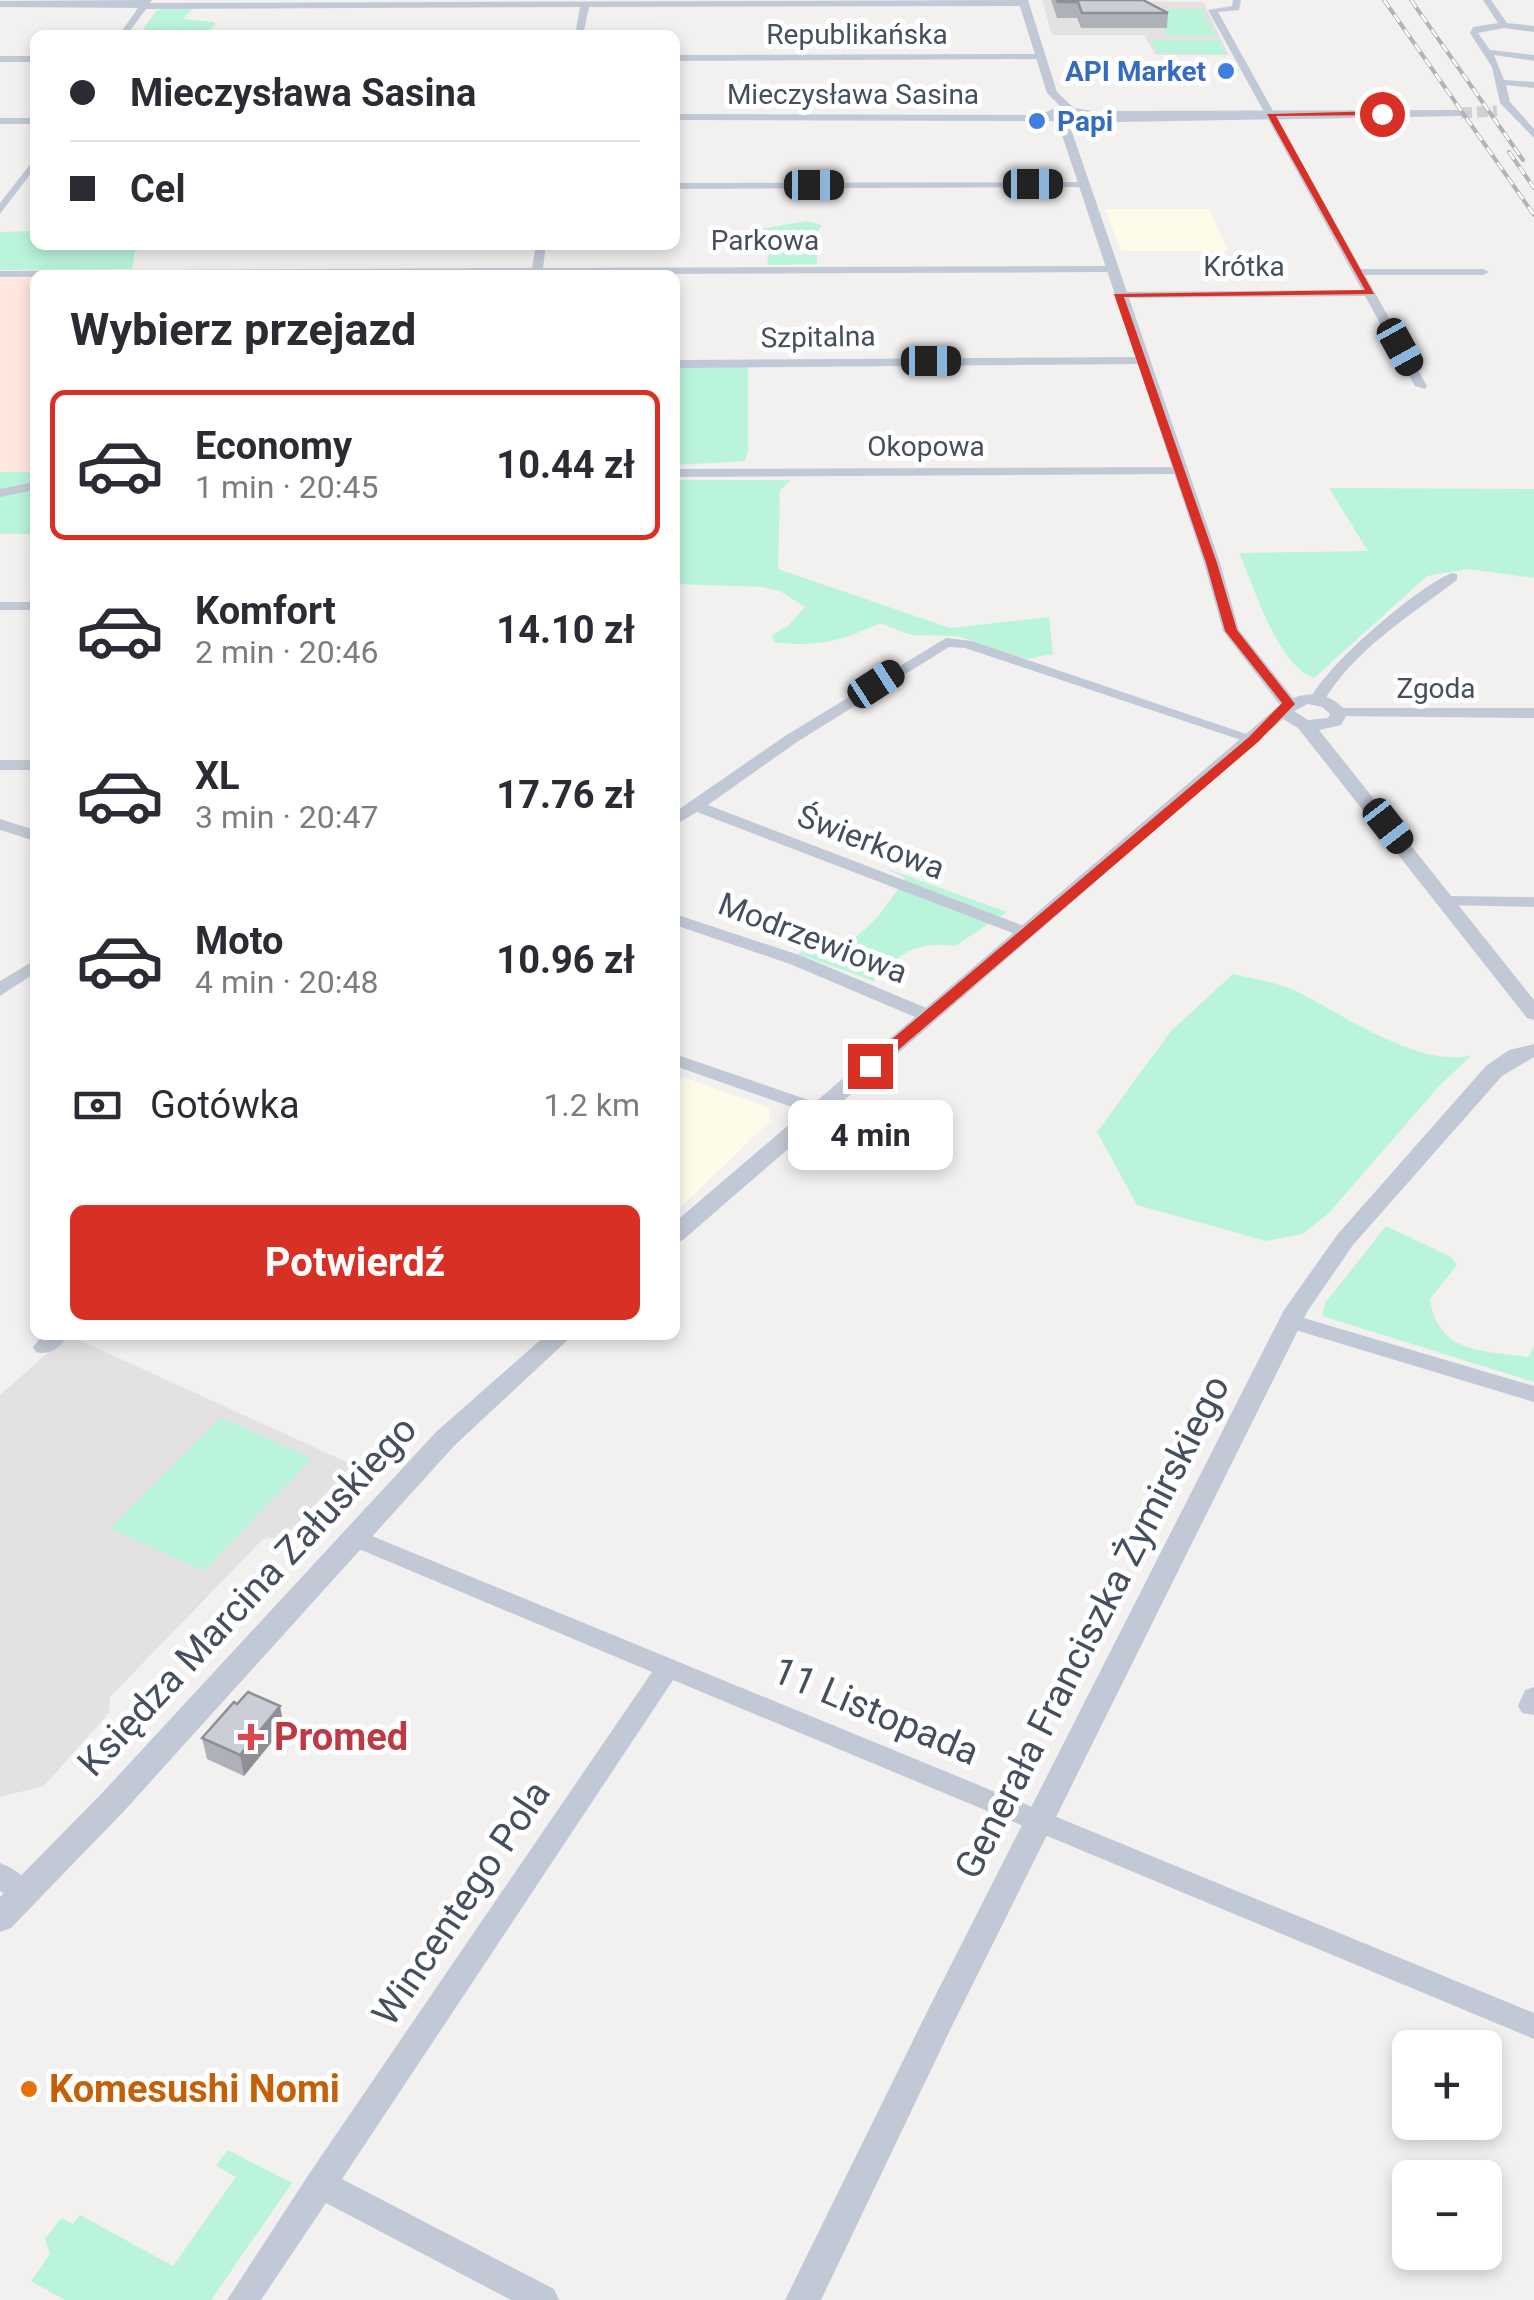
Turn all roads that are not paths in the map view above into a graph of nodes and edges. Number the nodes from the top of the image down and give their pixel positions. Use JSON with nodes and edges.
{"nodes":[{"id":1,"x":1237,"y":0,"type":"edge"},
{"id":2,"x":1487,"y":0,"type":"edge"},
{"id":3,"x":585,"y":2,"type":"edge"},
{"id":4,"x":1024,"y":2,"type":"edge"},
{"id":5,"x":0,"y":4,"type":"edge"},
{"id":6,"x":145,"y":4,"type":"edge"},
{"id":7,"x":1504,"y":25,"type":"junction"},
{"id":8,"x":1534,"y":29,"type":"edge"},
{"id":9,"x":127,"y":30,"type":"edge"},
{"id":10,"x":580,"y":30,"type":"edge"},
{"id":11,"x":1488,"y":52,"type":"junction"},
{"id":12,"x":1040,"y":56,"type":"junction"},
{"id":13,"x":680,"y":58,"type":"edge"},
{"id":14,"x":1534,"y":58,"type":"edge"},
{"id":15,"x":0,"y":59,"type":"edge"},
{"id":16,"x":30,"y":59,"type":"edge"},
{"id":17,"x":1500,"y":82,"type":"junction"},
{"id":18,"x":1534,"y":85,"type":"edge"},
{"id":19,"x":1053,"y":95,"type":"junction"},
{"id":20,"x":1121,"y":113,"type":"junction"},
{"id":21,"x":1461,"y":113,"type":"tunnel mouth"},
{"id":22,"x":1271,"y":114,"type":"junction"},
{"id":23,"x":1052,"y":115,"type":"junction"},
{"id":24,"x":1076,"y":115,"type":"junction"},
{"id":25,"x":680,"y":117,"type":"edge"},
{"id":26,"x":0,"y":121,"type":"edge"},
{"id":27,"x":30,"y":121,"type":"edge"},
{"id":28,"x":1066,"y":132,"type":"junction"},
{"id":29,"x":1534,"y":134,"type":"edge"},
{"id":30,"x":30,"y":168,"type":"edge"},
{"id":31,"x":1082,"y":184,"type":"junction"},
{"id":32,"x":680,"y":186,"type":"edge"},
{"id":33,"x":0,"y":188,"type":"edge"},
{"id":34,"x":16,"y":188,"type":"junction"},
{"id":35,"x":30,"y":188,"type":"edge"},
{"id":36,"x":0,"y":210,"type":"edge"},
{"id":37,"x":1110,"y":269,"type":"junction"},
{"id":38,"x":680,"y":272,"type":"edge"},
{"id":39,"x":1359,"y":272,"type":"junction"},
{"id":40,"x":1483,"y":272,"type":"dead end"},
{"id":41,"x":0,"y":274,"type":"edge"},
{"id":42,"x":30,"y":274,"type":"edge"},
{"id":43,"x":1371,"y":292,"type":"junction"},
{"id":44,"x":1119,"y":294,"type":"junction"},
{"id":45,"x":1142,"y":360,"type":"junction"},
{"id":46,"x":680,"y":364,"type":"edge"},
{"id":47,"x":1422,"y":386,"type":"dead end"},
{"id":48,"x":1177,"y":470,"type":"junction"},
{"id":49,"x":680,"y":473,"type":"edge"},
{"id":50,"x":30,"y":487,"type":"edge"},
{"id":51,"x":0,"y":492,"type":"edge"},
{"id":52,"x":1452,"y":577,"type":"dead end"},
{"id":53,"x":0,"y":606,"type":"edge"},
{"id":54,"x":30,"y":606,"type":"edge"},
{"id":55,"x":1226,"y":608,"type":"junction"},
{"id":56,"x":1314,"y":700,"type":"junction"},
{"id":57,"x":1534,"y":712,"type":"edge"},
{"id":58,"x":1294,"y":715,"type":"junction"},
{"id":59,"x":1334,"y":719,"type":"junction"},
{"id":60,"x":1254,"y":739,"type":"junction"},
{"id":61,"x":30,"y":764,"type":"edge"},
{"id":62,"x":0,"y":765,"type":"edge"},
{"id":63,"x":1356,"y":784,"type":"junction"},
{"id":64,"x":696,"y":806,"type":"junction"},
{"id":65,"x":680,"y":817,"type":"edge"},
{"id":66,"x":0,"y":824,"type":"edge"},
{"id":67,"x":30,"y":834,"type":"edge"},
{"id":68,"x":1447,"y":901,"type":"junction"},
{"id":69,"x":1534,"y":902,"type":"edge"},
{"id":70,"x":680,"y":921,"type":"edge"},
{"id":71,"x":1026,"y":933,"type":"junction"},
{"id":72,"x":30,"y":969,"type":"edge"},
{"id":73,"x":0,"y":990,"type":"edge"},
{"id":74,"x":1534,"y":1014,"type":"edge"},
{"id":75,"x":929,"y":1016,"type":"junction"},
{"id":76,"x":1534,"y":1050,"type":"edge"},
{"id":77,"x":680,"y":1062,"type":"edge"},
{"id":78,"x":818,"y":1110,"type":"junction"},
{"id":79,"x":680,"y":1231,"type":"edge"},
{"id":80,"x":1290,"y":1322,"type":"junction"},
{"id":81,"x":555,"y":1340,"type":"edge"},
{"id":82,"x":1534,"y":1394,"type":"edge"},
{"id":83,"x":354,"y":1538,"type":"junction"},
{"id":84,"x":668,"y":1666,"type":"junction"},
{"id":85,"x":1040,"y":1820,"type":"junction"},
{"id":86,"x":11,"y":1884,"type":"edge"},
{"id":87,"x":0,"y":1918,"type":"edge"},
{"id":88,"x":1534,"y":2026,"type":"edge"},
{"id":89,"x":320,"y":2184,"type":"junction"},
{"id":90,"x":243,"y":2300,"type":"edge"},
{"id":91,"x":543,"y":2300,"type":"edge"},
{"id":92,"x":803,"y":2300,"type":"edge"}],
"edges":[{"from":1,"to":22,"type":"street"},
{"from":2,"to":7,"type":"street"},
{"from":3,"to":4,"type":"street"},
{"from":3,"to":6,"type":"street"},
{"from":3,"to":10,"type":"street"},
{"from":4,"to":12,"type":"street"},
{"from":5,"to":6,"type":"street"},
{"from":6,"to":9,"type":"street"},
{"from":7,"to":8,"type":"street"},
{"from":7,"to":11,"type":"street"},
{"from":11,"to":14,"type":"street"},
{"from":11,"to":17,"type":"street"},
{"from":12,"to":13,"type":"street","name":"Republikańska"},
{"from":12,"to":19,"type":"street"},
{"from":15,"to":16,"type":"street"},
{"from":17,"to":18,"type":"street"},
{"from":17,"to":29,"type":"street"},
{"from":19,"to":20,"type":"street"},
{"from":19,"to":23,"type":"street"},
{"from":19,"to":24,"type":"street"},
{"from":20,"to":22,"type":"street"},
{"from":20,"to":24,"type":"street"},
{"from":21,"to":22,"type":"street"},
{"from":22,"to":24,"type":"street"},
{"from":22,"to":39,"type":"street"},
{"from":23,"to":24,"type":"street"},
{"from":23,"to":25,"type":"street","name":"Mieczysława Sasina"},
{"from":23,"to":28,"type":"street"},
{"from":24,"to":28,"type":"street"},
{"from":26,"to":27,"type":"street"},
{"from":28,"to":31,"type":"street"},
{"from":30,"to":34,"type":"street"},
{"from":31,"to":32,"type":"street"},
{"from":31,"to":37,"type":"street"},
{"from":33,"to":34,"type":"street"},
{"from":34,"to":35,"type":"street"},
{"from":34,"to":36,"type":"street"},
{"from":37,"to":38,"type":"street","name":"Parkowa"},
{"from":37,"to":44,"type":"street"},
{"from":39,"to":40,"type":"street"},
{"from":39,"to":43,"type":"street"},
{"from":41,"to":42,"type":"street","name":"Parkowa"},
{"from":43,"to":44,"type":"street","name":"Krótka"},
{"from":43,"to":47,"type":"street"},
{"from":44,"to":45,"type":"street"},
{"from":45,"to":46,"type":"street","name":"Szpitalna"},
{"from":45,"to":48,"type":"street"},
{"from":48,"to":49,"type":"street","name":"Okopowa"},
{"from":48,"to":55,"type":"street"},
{"from":50,"to":51,"type":"street"},
{"from":52,"to":56,"type":"street"},
{"from":53,"to":54,"type":"street"},
{"from":55,"to":56,"type":"street"},
{"from":55,"to":58,"type":"street"},
{"from":56,"to":58,"type":"street"},
{"from":56,"to":59,"type":"street"},
{"from":57,"to":59,"type":"street","name":"Zgoda"},
{"from":58,"to":59,"type":"street"},
{"from":58,"to":60,"type":"street"},
{"from":58,"to":63,"type":"street"},
{"from":59,"to":63,"type":"street"},
{"from":60,"to":64,"type":"street"},
{"from":60,"to":71,"type":"street"},
{"from":61,"to":62,"type":"street"},
{"from":63,"to":68,"type":"street"},
{"from":64,"to":65,"type":"street"},
{"from":64,"to":71,"type":"street","name":"Świerkowa"},
{"from":66,"to":67,"type":"street"},
{"from":68,"to":69,"type":"street"},
{"from":68,"to":74,"type":"street"},
{"from":70,"to":75,"type":"street","name":"Modrzewiowa"},
{"from":71,"to":75,"type":"street"},
{"from":72,"to":73,"type":"street"},
{"from":75,"to":78,"type":"street"},
{"from":76,"to":80,"type":"street","name":"Generała Franciszka Żymirskiego"},
{"from":77,"to":78,"type":"street"},
{"from":78,"to":79,"type":"street"},
{"from":80,"to":82,"type":"street"},
{"from":80,"to":85,"type":"street","name":"Generała Franciszka Żymirskiego"},
{"from":81,"to":83,"type":"street","name":"Księdza Marcina Załuskiego"},
{"from":83,"to":84,"type":"street","name":"11 Listopada"},
{"from":83,"to":86,"type":"street","name":"Księdza Marcina Załuskiego"},
{"from":84,"to":85,"type":"street","name":"11 Listopada"},
{"from":84,"to":89,"type":"street","name":"Wincentego Pola"},
{"from":85,"to":88,"type":"street","name":"11 Listopada"},
{"from":85,"to":92,"type":"street","name":"Generała Franciszka Żymirskiego"},
{"from":86,"to":87,"type":"street","name":"Księdza Marcina Załuskiego"},
{"from":89,"to":90,"type":"street","name":"Wincentego Pola"},
{"from":89,"to":91,"type":"street"}]}
